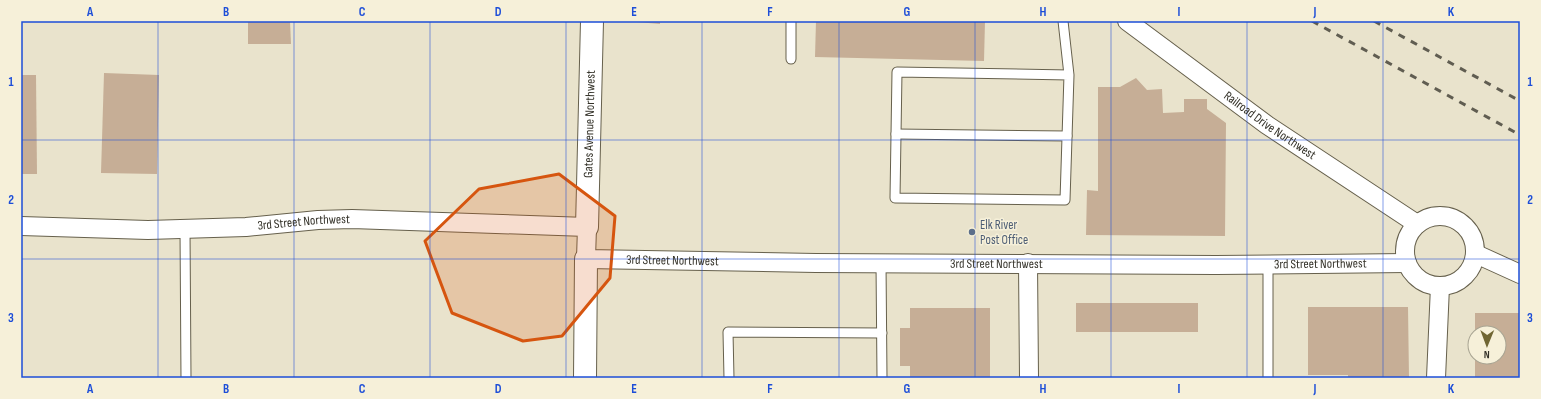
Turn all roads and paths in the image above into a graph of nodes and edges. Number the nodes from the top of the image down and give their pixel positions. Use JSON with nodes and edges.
{"nodes":[{"id":1,"x":592,"y":21,"type":"edge"},
{"id":2,"x":791,"y":21,"type":"edge"},
{"id":3,"x":1063,"y":21,"type":"edge"},
{"id":4,"x":1127,"y":21,"type":"edge"},
{"id":5,"x":791,"y":58,"type":"dead end"},
{"id":6,"x":1069,"y":75,"type":"junction"},
{"id":7,"x":896,"y":134,"type":"junction"},
{"id":8,"x":1067,"y":136,"type":"junction"},
{"id":9,"x":1416,"y":224,"type":"junction"},
{"id":10,"x":21,"y":226,"type":"edge"},
{"id":11,"x":587,"y":228,"type":"junction"},
{"id":12,"x":185,"y":229,"type":"junction"},
{"id":13,"x":1476,"y":254,"type":"junction"},
{"id":14,"x":586,"y":258,"type":"junction"},
{"id":15,"x":882,"y":263,"type":"junction"},
{"id":16,"x":1028,"y":263,"type":"junction"},
{"id":17,"x":1407,"y":263,"type":"junction"},
{"id":18,"x":1268,"y":265,"type":"junction"},
{"id":19,"x":1520,"y":274,"type":"edge"},
{"id":20,"x":1440,"y":286,"type":"junction"},
{"id":21,"x":882,"y":334,"type":"junction"},
{"id":22,"x":186,"y":378,"type":"edge"},
{"id":23,"x":585,"y":378,"type":"edge"},
{"id":24,"x":728,"y":378,"type":"edge"},
{"id":25,"x":882,"y":378,"type":"edge"},
{"id":26,"x":1029,"y":378,"type":"edge"},
{"id":27,"x":1268,"y":378,"type":"edge"},
{"id":28,"x":1436,"y":378,"type":"edge"}],
"edges":[{"from":1,"to":11,"type":"street","name":"Gates Avenue Northwest"},
{"from":2,"to":5,"type":"lane"},
{"from":3,"to":6,"type":"lane"},
{"from":4,"to":9,"type":"street","name":"Railroad Drive Northwest"},
{"from":6,"to":7,"type":"lane"},
{"from":6,"to":8,"type":"lane"},
{"from":7,"to":8,"type":"lane"},
{"from":7,"to":8,"type":"lane"},
{"from":9,"to":13,"type":"street"},
{"from":9,"to":17,"type":"street"},
{"from":10,"to":12,"type":"street","name":"3rd Street Northwest"},
{"from":11,"to":12,"type":"street","name":"3rd Street Northwest"},
{"from":11,"to":14,"type":"street"},
{"from":12,"to":22,"type":"lane"},
{"from":13,"to":19,"type":"street"},
{"from":13,"to":20,"type":"street"},
{"from":14,"to":15,"type":"street","name":"3rd Street Northwest"},
{"from":14,"to":23,"type":"street"},
{"from":15,"to":16,"type":"street","name":"3rd Street Northwest"},
{"from":15,"to":21,"type":"lane"},
{"from":16,"to":18,"type":"street","name":"3rd Street Northwest"},
{"from":16,"to":26,"type":"street"},
{"from":17,"to":18,"type":"street","name":"3rd Street Northwest"},
{"from":17,"to":20,"type":"street"},
{"from":18,"to":27,"type":"lane"},
{"from":20,"to":28,"type":"street"},
{"from":21,"to":24,"type":"lane"},
{"from":21,"to":25,"type":"lane"}]}
